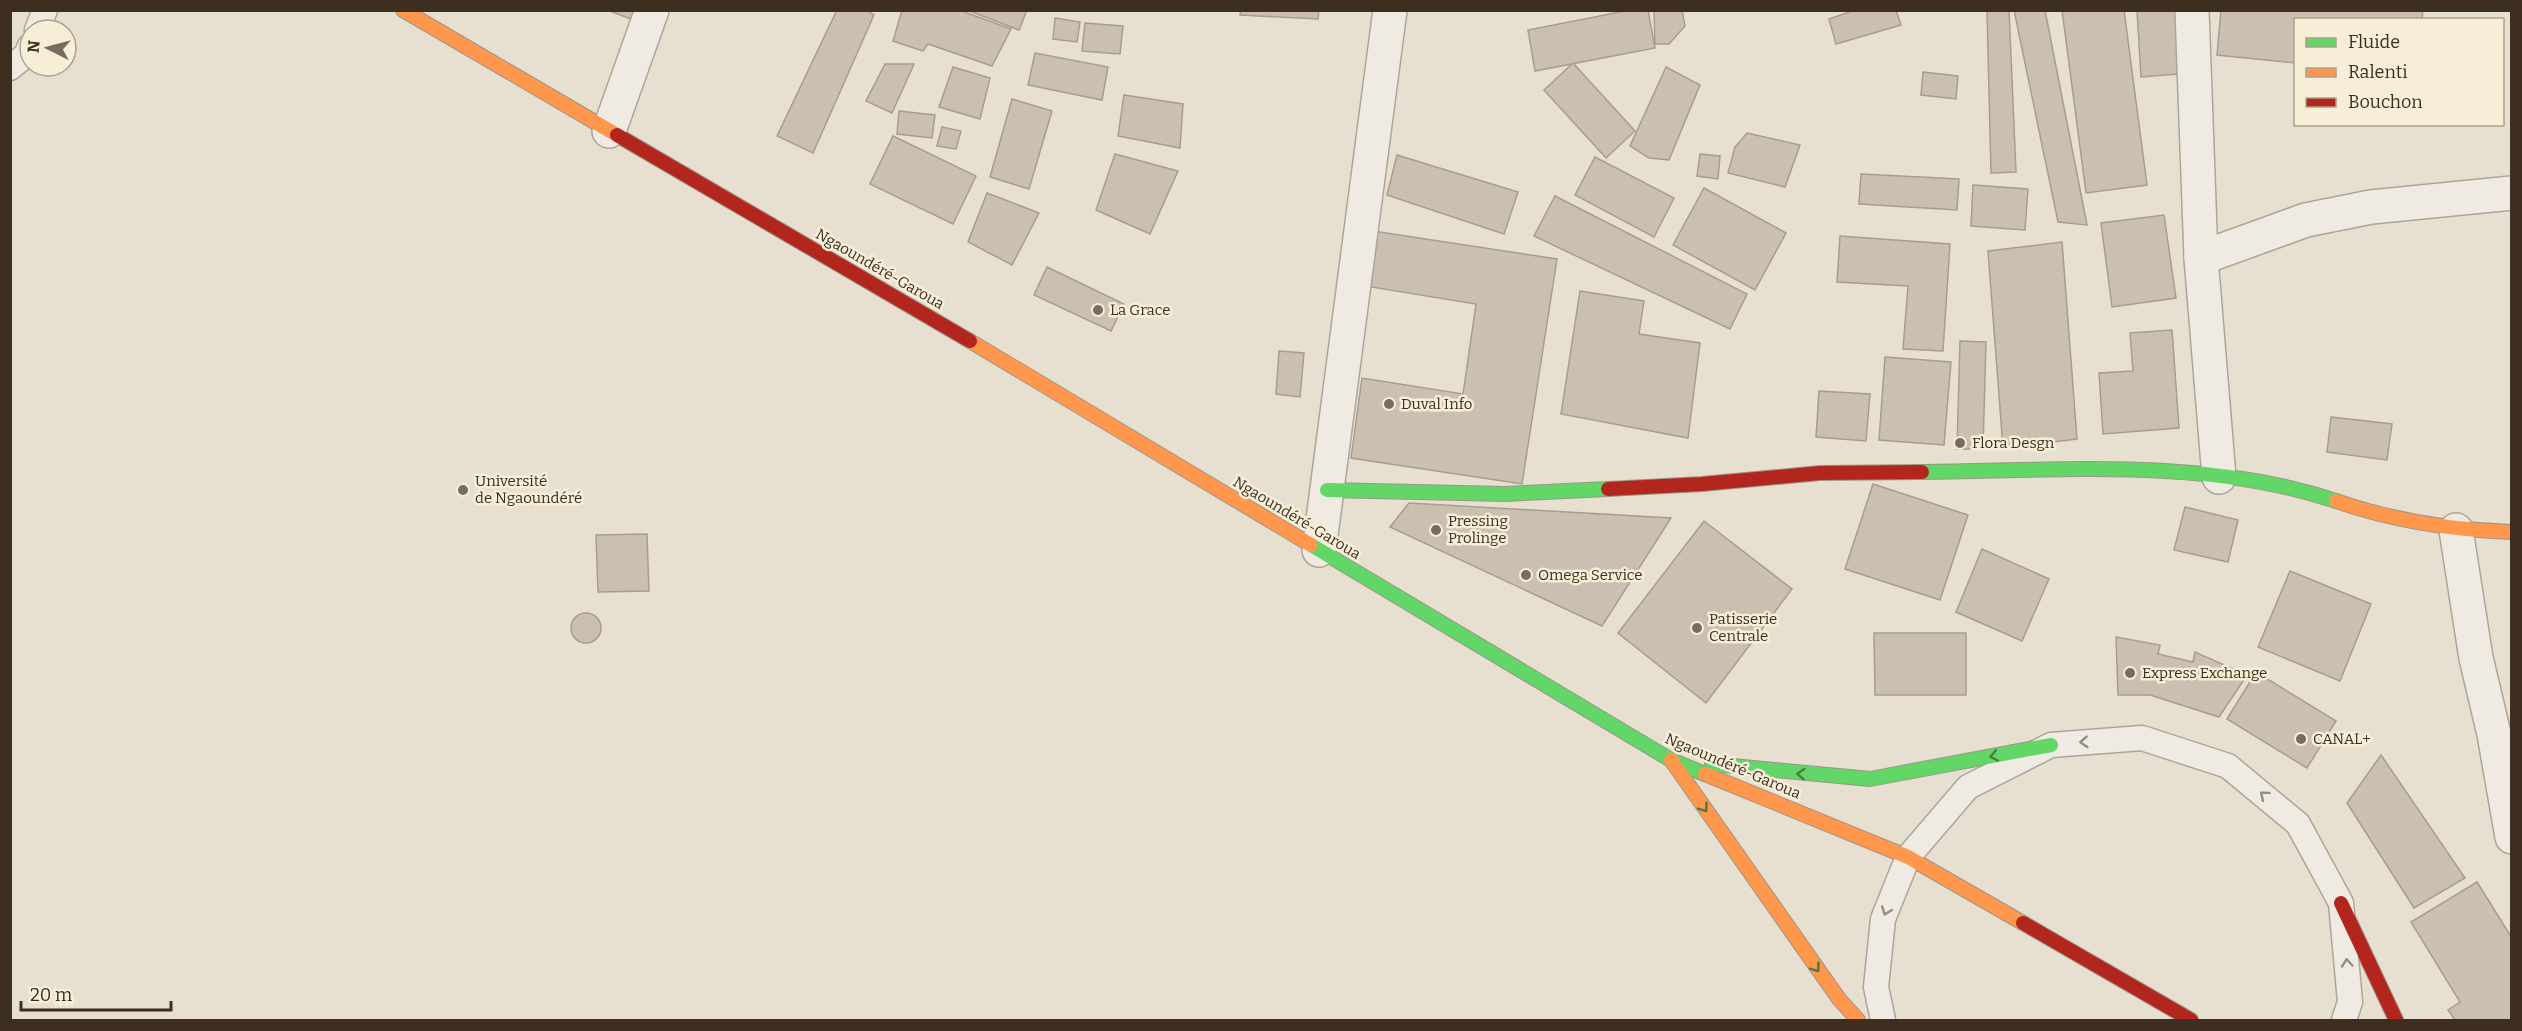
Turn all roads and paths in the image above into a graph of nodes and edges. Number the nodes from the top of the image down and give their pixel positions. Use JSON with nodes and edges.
{"nodes":[{"id":1,"x":403,"y":10,"type":"edge"},
{"id":2,"x":652,"y":10,"type":"edge"},
{"id":3,"x":1390,"y":10,"type":"edge"},
{"id":4,"x":2192,"y":10,"type":"edge"},
{"id":5,"x":609,"y":131,"type":"junction"},
{"id":6,"x":2511,"y":193,"type":"edge"},
{"id":7,"x":2201,"y":258,"type":"junction"},
{"id":8,"x":2219,"y":477,"type":"junction"},
{"id":9,"x":1327,"y":490,"type":"junction"},
{"id":10,"x":2456,"y":530,"type":"junction"},
{"id":11,"x":2511,"y":532,"type":"edge"},
{"id":12,"x":1319,"y":550,"type":"junction"},
{"id":13,"x":2051,"y":745,"type":"junction"},
{"id":14,"x":1671,"y":760,"type":"junction"},
{"id":15,"x":2511,"y":837,"type":"edge"},
{"id":16,"x":1908,"y":857,"type":"junction"},
{"id":17,"x":2342,"y":903,"type":"junction"},
{"id":18,"x":1858,"y":1020,"type":"edge"},
{"id":19,"x":1882,"y":1020,"type":"edge"},
{"id":20,"x":2191,"y":1020,"type":"edge"},
{"id":21,"x":2344,"y":1020,"type":"edge"},
{"id":22,"x":2396,"y":1020,"type":"edge"}],
"edges":[{"from":1,"to":5,"type":"main road","name":"Ngaoundéré-Garoua"},
{"from":2,"to":5,"type":"street"},
{"from":3,"to":9,"type":"street"},
{"from":4,"to":7,"type":"street"},
{"from":5,"to":12,"type":"main road","name":"Ngaoundéré-Garoua"},
{"from":6,"to":7,"type":"street"},
{"from":7,"to":8,"type":"street"},
{"from":8,"to":9,"type":"main road"},
{"from":8,"to":10,"type":"main road"},
{"from":9,"to":12,"type":"street"},
{"from":10,"to":11,"type":"main road"},
{"from":10,"to":15,"type":"street"},
{"from":12,"to":14,"type":"main road","name":"Ngaoundéré-Garoua"},
{"from":13,"to":14,"type":"main road","one_way":true},
{"from":13,"to":16,"type":"lane"},
{"from":17,"to":13,"type":"lane","one_way":true},
{"from":14,"to":16,"type":"main road","name":"Ngaoundéré-Garoua"},
{"from":14,"to":18,"type":"main road","one_way":true},
{"from":16,"to":19,"type":"lane","one_way":true},
{"from":16,"to":20,"type":"main road","name":"Ngaoundéré-Garoua"},
{"from":21,"to":17,"type":"lane","one_way":true},
{"from":17,"to":22,"type":"main road"}]}
